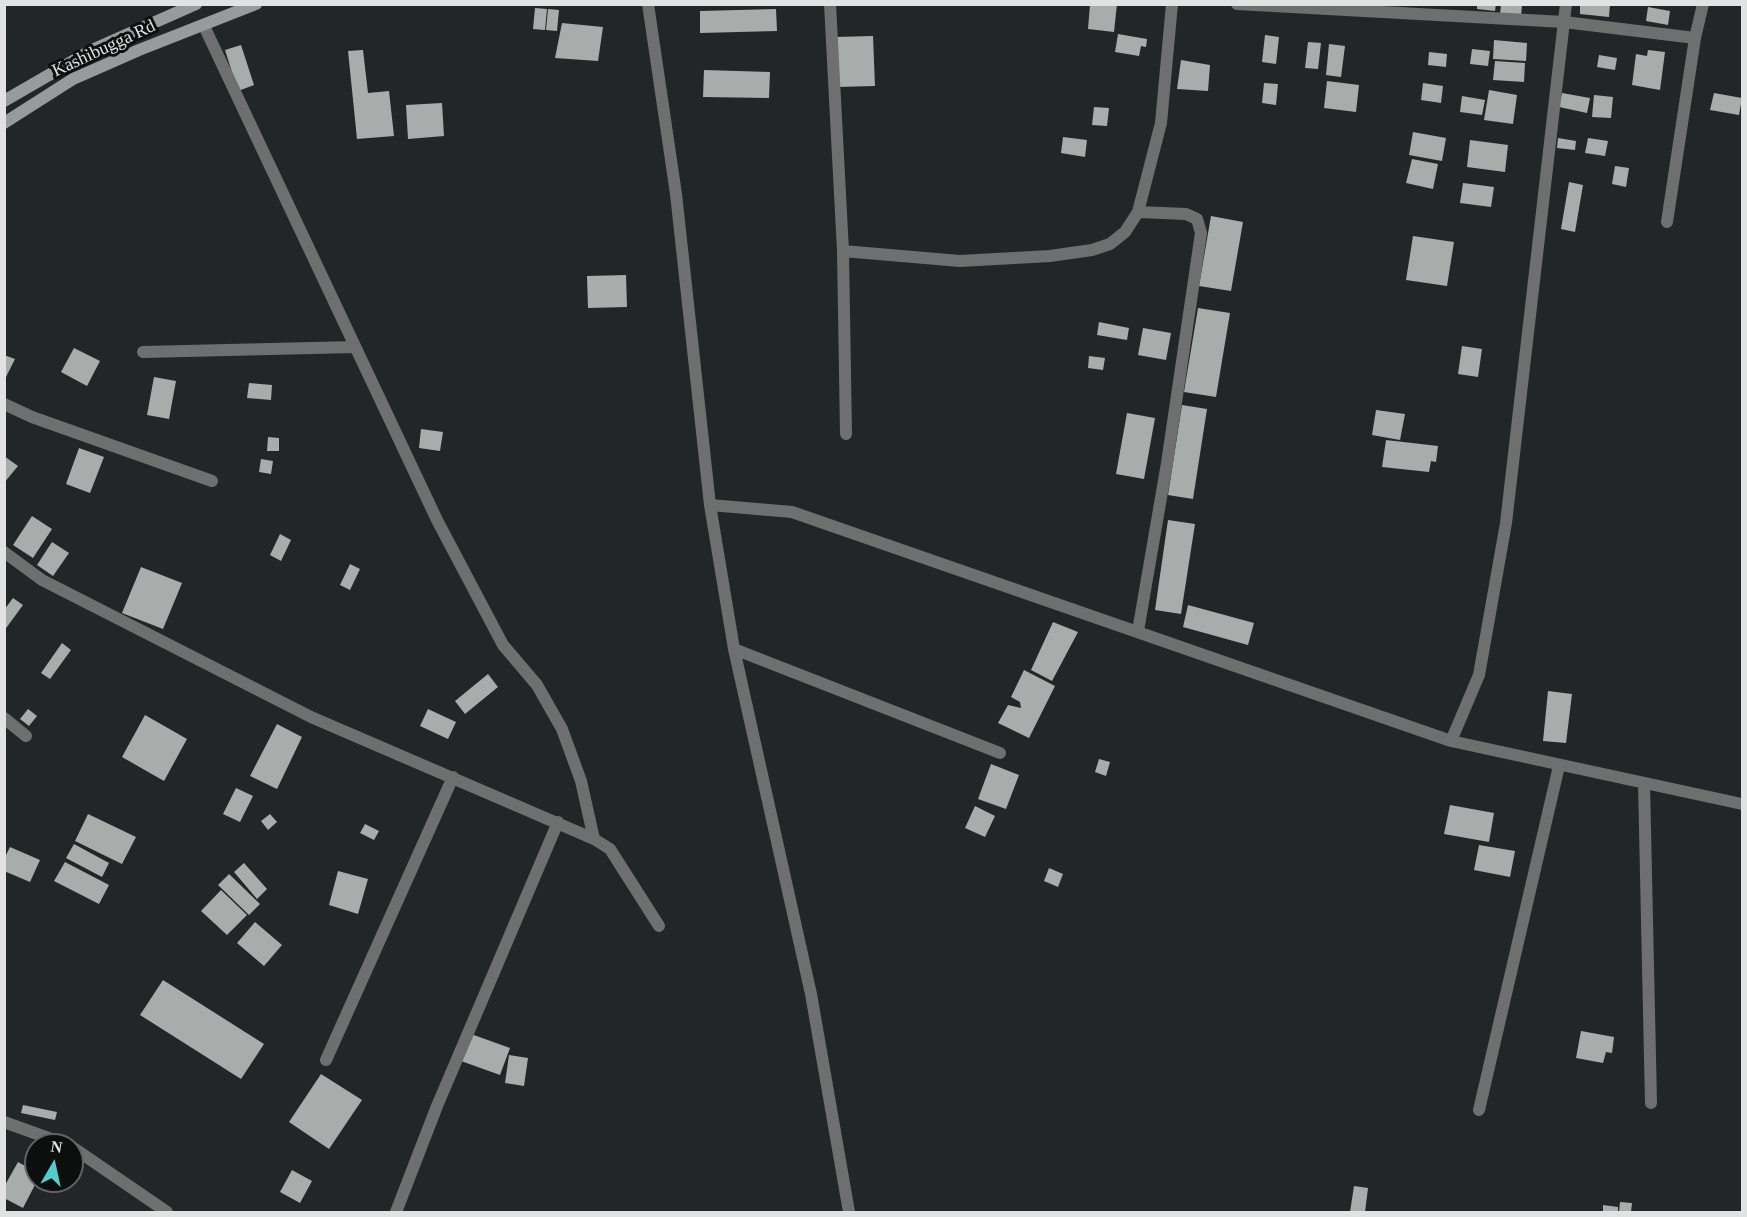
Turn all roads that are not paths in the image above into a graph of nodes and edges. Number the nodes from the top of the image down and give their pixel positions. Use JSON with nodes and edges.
{"nodes":[{"id":1,"x":256,"y":4,"type":"edge"},
{"id":2,"x":648,"y":4,"type":"edge"},
{"id":3,"x":830,"y":4,"type":"edge"},
{"id":4,"x":1172,"y":4,"type":"edge"},
{"id":5,"x":1237,"y":4,"type":"edge"},
{"id":6,"x":1566,"y":4,"type":"edge"},
{"id":7,"x":1703,"y":4,"type":"edge"},
{"id":8,"x":194,"y":5,"type":"edge"},
{"id":9,"x":1564,"y":22,"type":"junction"},
{"id":10,"x":204,"y":26,"type":"junction"},
{"id":11,"x":1695,"y":38,"type":"junction"},
{"id":12,"x":4,"y":101,"type":"edge"},
{"id":13,"x":4,"y":123,"type":"edge"},
{"id":14,"x":1138,"y":212,"type":"junction"},
{"id":15,"x":1667,"y":222,"type":"dead end"},
{"id":16,"x":843,"y":251,"type":"junction"},
{"id":17,"x":355,"y":347,"type":"junction"},
{"id":18,"x":143,"y":352,"type":"dead end"},
{"id":19,"x":4,"y":404,"type":"edge"},
{"id":20,"x":846,"y":434,"type":"dead end"},
{"id":21,"x":212,"y":481,"type":"dead end"},
{"id":22,"x":710,"y":505,"type":"junction"},
{"id":23,"x":4,"y":552,"type":"edge"},
{"id":24,"x":1138,"y":631,"type":"junction"},
{"id":25,"x":734,"y":649,"type":"junction"},
{"id":26,"x":4,"y":718,"type":"edge"},
{"id":27,"x":26,"y":736,"type":"dead end"},
{"id":28,"x":1451,"y":741,"type":"junction"},
{"id":29,"x":1000,"y":753,"type":"dead end"},
{"id":30,"x":1559,"y":766,"type":"junction"},
{"id":31,"x":453,"y":777,"type":"junction"},
{"id":32,"x":1644,"y":783,"type":"junction"},
{"id":33,"x":1743,"y":804,"type":"edge"},
{"id":34,"x":558,"y":822,"type":"junction"},
{"id":35,"x":594,"y":839,"type":"junction"},
{"id":36,"x":659,"y":926,"type":"dead end"},
{"id":37,"x":326,"y":1060,"type":"dead end"},
{"id":38,"x":1651,"y":1103,"type":"dead end"},
{"id":39,"x":1479,"y":1110,"type":"dead end"},
{"id":40,"x":4,"y":1122,"type":"edge"},
{"id":41,"x":35,"y":1133,"type":"edge"},
{"id":42,"x":84,"y":1155,"type":"edge"},
{"id":43,"x":167,"y":1212,"type":"edge"},
{"id":44,"x":396,"y":1212,"type":"edge"},
{"id":45,"x":849,"y":1212,"type":"edge"}],
"edges":[{"from":1,"to":10,"type":"main road","name":"Kashibugga Rd"},
{"from":2,"to":22,"type":"street"},
{"from":3,"to":16,"type":"street"},
{"from":4,"to":14,"type":"street"},
{"from":5,"to":9,"type":"street"},
{"from":6,"to":9,"type":"street"},
{"from":7,"to":11,"type":"street"},
{"from":8,"to":12,"type":"main road","name":"Kashibugga Rd"},
{"from":9,"to":11,"type":"street"},
{"from":9,"to":28,"type":"street"},
{"from":10,"to":13,"type":"main road","name":"Kashibugga Rd"},
{"from":10,"to":17,"type":"street"},
{"from":11,"to":15,"type":"street"},
{"from":14,"to":16,"type":"street"},
{"from":14,"to":24,"type":"street"},
{"from":16,"to":20,"type":"street"},
{"from":17,"to":18,"type":"street"},
{"from":17,"to":35,"type":"street"},
{"from":19,"to":21,"type":"street"},
{"from":22,"to":24,"type":"street"},
{"from":22,"to":25,"type":"street"},
{"from":23,"to":31,"type":"street"},
{"from":24,"to":28,"type":"street"},
{"from":25,"to":29,"type":"street"},
{"from":25,"to":45,"type":"street"},
{"from":26,"to":27,"type":"street"},
{"from":28,"to":30,"type":"street"},
{"from":30,"to":32,"type":"street"},
{"from":30,"to":39,"type":"street"},
{"from":31,"to":34,"type":"street"},
{"from":31,"to":37,"type":"street"},
{"from":32,"to":33,"type":"street"},
{"from":32,"to":38,"type":"street"},
{"from":34,"to":35,"type":"street"},
{"from":34,"to":44,"type":"street"},
{"from":35,"to":36,"type":"street"},
{"from":40,"to":41,"type":"street"},
{"from":42,"to":43,"type":"street"}]}
